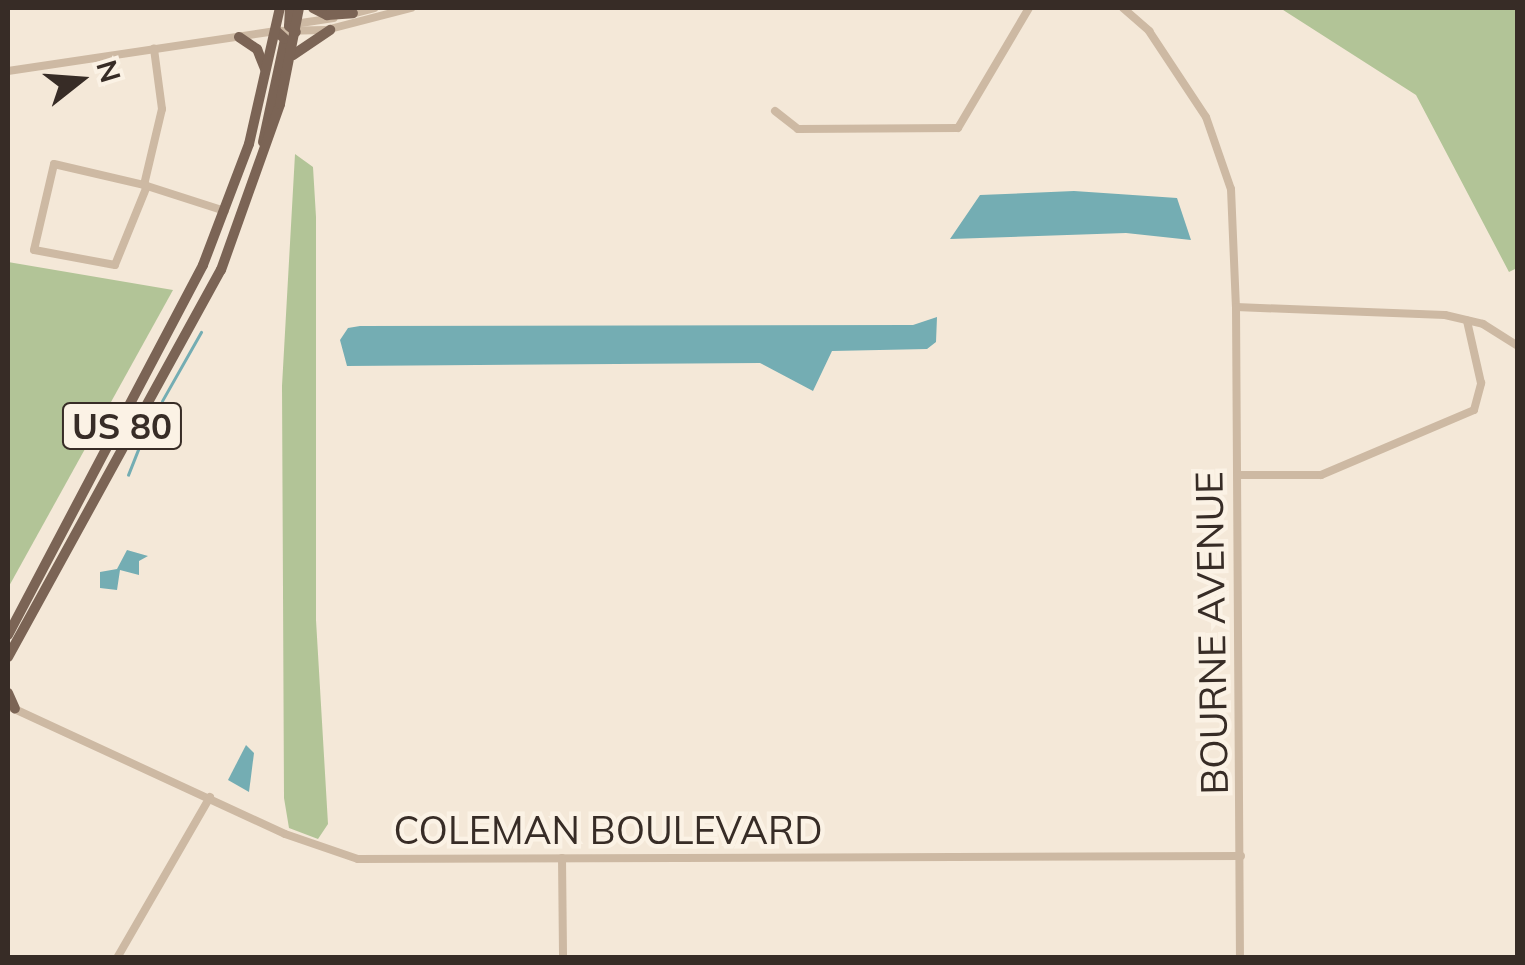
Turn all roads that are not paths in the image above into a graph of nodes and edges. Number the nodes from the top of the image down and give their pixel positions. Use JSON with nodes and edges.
{"nodes":[{"id":1,"x":280,"y":8,"type":"edge"},
{"id":2,"x":290,"y":8,"type":"edge"},
{"id":3,"x":300,"y":8,"type":"edge"},
{"id":4,"x":314,"y":8,"type":"edge"},
{"id":5,"x":374,"y":8,"type":"edge"},
{"id":6,"x":412,"y":8,"type":"edge"},
{"id":7,"x":1029,"y":8,"type":"edge"},
{"id":8,"x":1124,"y":8,"type":"edge"},
{"id":9,"x":353,"y":14,"type":"junction"},
{"id":10,"x":294,"y":27,"type":"junction"},
{"id":11,"x":330,"y":30,"type":"junction"},
{"id":12,"x":276,"y":31,"type":"junction"},
{"id":13,"x":239,"y":37,"type":"junction"},
{"id":14,"x":154,"y":49,"type":"junction"},
{"id":15,"x":290,"y":60,"type":"junction"},
{"id":16,"x":8,"y":71,"type":"edge"},
{"id":17,"x":267,"y":76,"type":"junction"},
{"id":18,"x":775,"y":112,"type":"dead end"},
{"id":19,"x":256,"y":179,"type":"junction"},
{"id":20,"x":146,"y":185,"type":"junction"},
{"id":21,"x":224,"y":212,"type":"junction"},
{"id":22,"x":1236,"y":308,"type":"junction"},
{"id":23,"x":1467,"y":320,"type":"junction"},
{"id":24,"x":1518,"y":346,"type":"edge"},
{"id":25,"x":1238,"y":475,"type":"junction"},
{"id":26,"x":8,"y":634,"type":"edge"},
{"id":27,"x":9,"y":655,"type":"edge"},
{"id":28,"x":8,"y":693,"type":"edge"},
{"id":29,"x":11,"y":708,"type":"edge"},
{"id":30,"x":210,"y":797,"type":"junction"},
{"id":31,"x":1242,"y":856,"type":"junction"},
{"id":32,"x":562,"y":858,"type":"junction"},
{"id":33,"x":117,"y":958,"type":"edge"},
{"id":34,"x":563,"y":958,"type":"edge"},
{"id":35,"x":1240,"y":958,"type":"edge"}],
"edges":[{"from":1,"to":12,"type":"main road","number":"US 80"},
{"from":2,"to":10,"type":"main road"},
{"from":3,"to":10,"type":"main road","number":"US 80"},
{"from":4,"to":9,"type":"main road"},
{"from":5,"to":9,"type":"street"},
{"from":6,"to":11,"type":"street"},
{"from":7,"to":18,"type":"street"},
{"from":8,"to":22,"type":"street","name":"BOURNE AVENUE"},
{"from":9,"to":10,"type":"street"},
{"from":10,"to":11,"type":"street"},
{"from":10,"to":12,"type":"street"},
{"from":10,"to":15,"type":"main road","number":"US 80"},
{"from":11,"to":15,"type":"main road"},
{"from":12,"to":13,"type":"street"},
{"from":12,"to":17,"type":"main road","number":"US 80"},
{"from":12,"to":19,"type":"main road"},
{"from":13,"to":14,"type":"street"},
{"from":13,"to":17,"type":"main road"},
{"from":14,"to":16,"type":"street"},
{"from":14,"to":20,"type":"street"},
{"from":15,"to":19,"type":"main road","number":"US 80"},
{"from":17,"to":21,"type":"main road","number":"US 80"},
{"from":19,"to":27,"type":"main road","number":"US 80"},
{"from":20,"to":20,"type":"street"},
{"from":20,"to":21,"type":"street"},
{"from":21,"to":26,"type":"main road","number":"US 80"},
{"from":22,"to":23,"type":"street"},
{"from":22,"to":25,"type":"street","name":"BOURNE AVENUE"},
{"from":23,"to":24,"type":"street"},
{"from":23,"to":25,"type":"street"},
{"from":25,"to":31,"type":"street","name":"BOURNE AVENUE"},
{"from":28,"to":29,"type":"main road"},
{"from":29,"to":30,"type":"street","name":"COLEMAN BOULEVARD"},
{"from":30,"to":32,"type":"street","name":"COLEMAN BOULEVARD"},
{"from":30,"to":33,"type":"street"},
{"from":31,"to":32,"type":"street","name":"COLEMAN BOULEVARD"},
{"from":31,"to":35,"type":"street","name":"BOURNE AVENUE"},
{"from":32,"to":34,"type":"street"}]}
